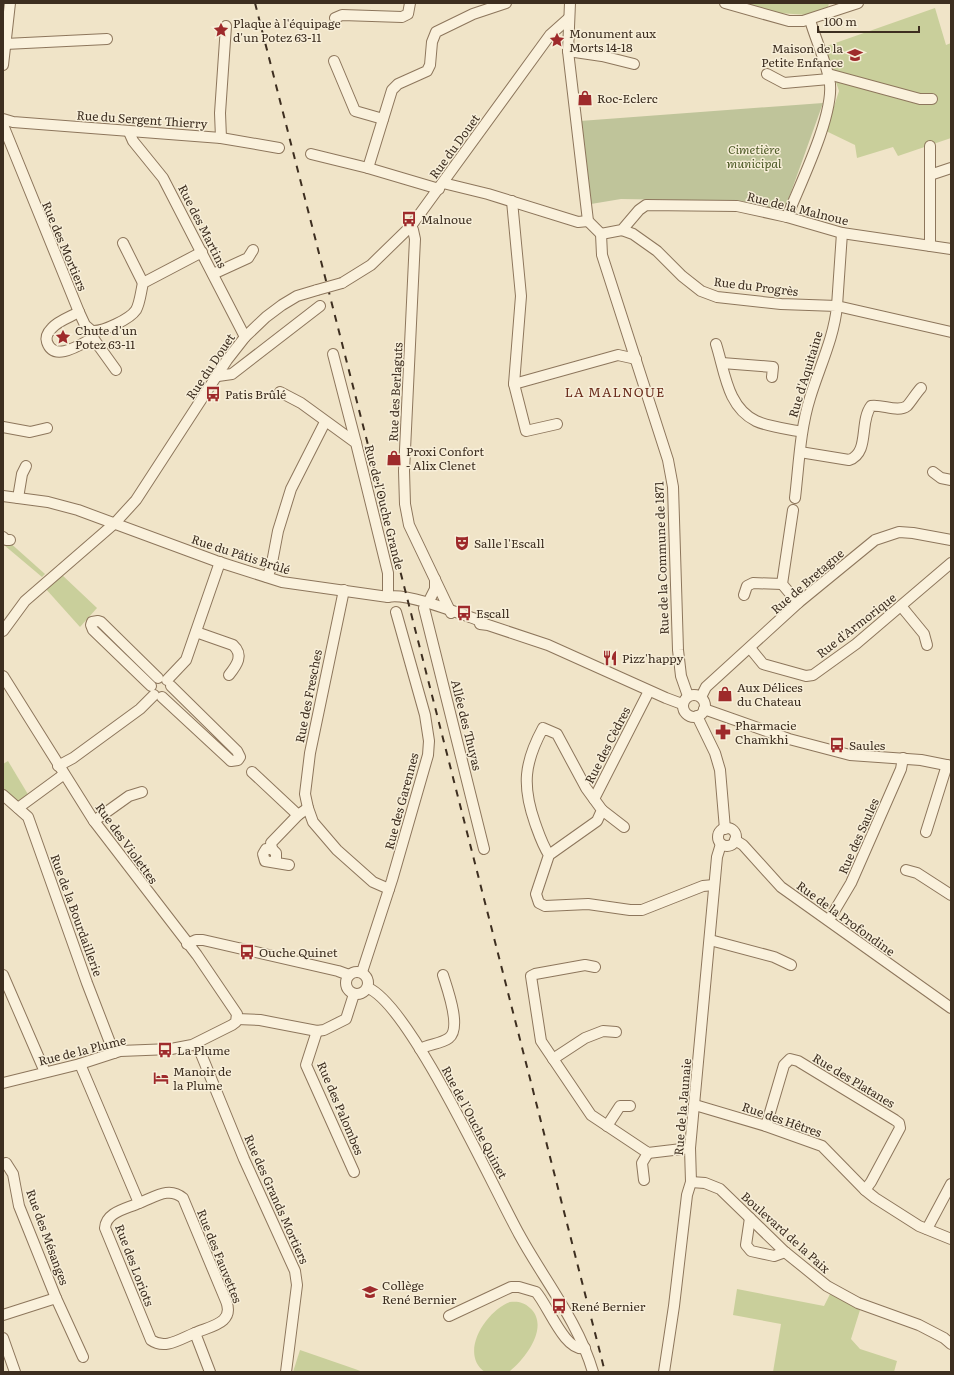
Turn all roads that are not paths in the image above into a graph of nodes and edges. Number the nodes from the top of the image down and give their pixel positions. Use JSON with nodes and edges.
{"nodes":[{"id":1,"x":10,"y":3,"type":"edge"},
{"id":2,"x":410,"y":3,"type":"edge"},
{"id":3,"x":471,"y":3,"type":"edge"},
{"id":4,"x":506,"y":3,"type":"edge"},
{"id":5,"x":570,"y":3,"type":"edge"},
{"id":6,"x":725,"y":3,"type":"edge"},
{"id":7,"x":858,"y":3,"type":"edge"},
{"id":8,"x":473,"y":14,"type":"junction"},
{"id":9,"x":335,"y":18,"type":"dead end"},
{"id":10,"x":569,"y":18,"type":"junction"},
{"id":11,"x":810,"y":20,"type":"junction"},
{"id":12,"x":226,"y":26,"type":"dead end"},
{"id":13,"x":552,"y":33,"type":"junction"},
{"id":14,"x":568,"y":38,"type":"junction"},
{"id":15,"x":107,"y":39,"type":"dead end"},
{"id":16,"x":5,"y":44,"type":"junction"},
{"id":17,"x":568,"y":51,"type":"junction"},
{"id":18,"x":334,"y":61,"type":"dead end"},
{"id":19,"x":634,"y":64,"type":"dead end"},
{"id":20,"x":3,"y":65,"type":"edge"},
{"id":21,"x":767,"y":74,"type":"dead end"},
{"id":22,"x":828,"y":76,"type":"junction"},
{"id":23,"x":932,"y":99,"type":"dead end"},
{"id":24,"x":3,"y":119,"type":"edge"},
{"id":25,"x":383,"y":120,"type":"junction"},
{"id":26,"x":3,"y":125,"type":"edge"},
{"id":27,"x":129,"y":132,"type":"junction"},
{"id":28,"x":221,"y":138,"type":"junction"},
{"id":29,"x":930,"y":146,"type":"dead end"},
{"id":30,"x":279,"y":148,"type":"dead end"},
{"id":31,"x":310,"y":154,"type":"dead end"},
{"id":32,"x":368,"y":168,"type":"junction"},
{"id":33,"x":951,"y":168,"type":"edge"},
{"id":34,"x":930,"y":175,"type":"junction"},
{"id":35,"x":441,"y":186,"type":"junction"},
{"id":36,"x":512,"y":201,"type":"junction"},
{"id":37,"x":787,"y":217,"type":"junction"},
{"id":38,"x":588,"y":221,"type":"junction"},
{"id":39,"x":411,"y":226,"type":"junction"},
{"id":40,"x":622,"y":230,"type":"junction"},
{"id":41,"x":842,"y":233,"type":"junction"},
{"id":42,"x":600,"y":234,"type":"junction"},
{"id":43,"x":124,"y":242,"type":"dead end"},
{"id":44,"x":930,"y":246,"type":"junction"},
{"id":45,"x":951,"y":249,"type":"edge"},
{"id":46,"x":253,"y":250,"type":"dead end"},
{"id":47,"x":202,"y":252,"type":"junction"},
{"id":48,"x":213,"y":274,"type":"junction"},
{"id":49,"x":143,"y":283,"type":"junction"},
{"id":50,"x":320,"y":306,"type":"dead end"},
{"id":51,"x":837,"y":306,"type":"junction"},
{"id":52,"x":78,"y":312,"type":"junction"},
{"id":53,"x":951,"y":332,"type":"edge"},
{"id":54,"x":92,"y":335,"type":"junction"},
{"id":55,"x":245,"y":337,"type":"junction"},
{"id":56,"x":629,"y":340,"type":"junction"},
{"id":57,"x":716,"y":344,"type":"dead end"},
{"id":58,"x":332,"y":354,"type":"dead end"},
{"id":59,"x":618,"y":355,"type":"junction"},
{"id":60,"x":636,"y":359,"type":"junction"},
{"id":61,"x":722,"y":363,"type":"junction"},
{"id":62,"x":116,"y":370,"type":"dead end"},
{"id":63,"x":218,"y":376,"type":"junction"},
{"id":64,"x":772,"y":377,"type":"dead end"},
{"id":65,"x":514,"y":384,"type":"junction"},
{"id":66,"x":921,"y":388,"type":"dead end"},
{"id":67,"x":280,"y":392,"type":"dead end"},
{"id":68,"x":325,"y":422,"type":"junction"},
{"id":69,"x":557,"y":424,"type":"dead end"},
{"id":70,"x":3,"y":427,"type":"edge"},
{"id":71,"x":47,"y":428,"type":"dead end"},
{"id":72,"x":802,"y":432,"type":"junction"},
{"id":73,"x":356,"y":443,"type":"junction"},
{"id":74,"x":800,"y":452,"type":"junction"},
{"id":75,"x":26,"y":466,"type":"dead end"},
{"id":76,"x":933,"y":472,"type":"dead end"},
{"id":77,"x":951,"y":480,"type":"edge"},
{"id":78,"x":3,"y":496,"type":"edge"},
{"id":79,"x":18,"y":498,"type":"junction"},
{"id":80,"x":795,"y":498,"type":"dead end"},
{"id":81,"x":793,"y":510,"type":"dead end"},
{"id":82,"x":115,"y":523,"type":"junction"},
{"id":83,"x":951,"y":540,"type":"edge"},
{"id":84,"x":220,"y":562,"type":"junction"},
{"id":85,"x":949,"y":570,"type":"edge"},
{"id":86,"x":267,"y":577,"type":"junction"},
{"id":87,"x":435,"y":578,"type":"junction"},
{"id":88,"x":782,"y":584,"type":"junction"},
{"id":89,"x":344,"y":590,"type":"junction"},
{"id":90,"x":744,"y":595,"type":"dead end"},
{"id":91,"x":388,"y":597,"type":"junction"},
{"id":92,"x":798,"y":603,"type":"junction"},
{"id":93,"x":423,"y":606,"type":"junction"},
{"id":94,"x":901,"y":606,"type":"junction"},
{"id":95,"x":396,"y":612,"type":"dead end"},
{"id":96,"x":451,"y":613,"type":"junction"},
{"id":97,"x":3,"y":631,"type":"edge"},
{"id":98,"x":196,"y":632,"type":"junction"},
{"id":99,"x":927,"y":645,"type":"dead end"},
{"id":100,"x":750,"y":648,"type":"junction"},
{"id":101,"x":229,"y":675,"type":"dead end"},
{"id":102,"x":3,"y":676,"type":"edge"},
{"id":103,"x":160,"y":687,"type":"junction"},
{"id":104,"x":650,"y":691,"type":"junction"},
{"id":105,"x":701,"y":697,"type":"junction"},
{"id":106,"x":685,"y":700,"type":"junction"},
{"id":107,"x":701,"y":713,"type":"junction"},
{"id":108,"x":904,"y":758,"type":"junction"},
{"id":109,"x":949,"y":765,"type":"edge"},
{"id":110,"x":61,"y":770,"type":"junction"},
{"id":111,"x":252,"y":772,"type":"dead end"},
{"id":112,"x":142,"y":792,"type":"dead end"},
{"id":113,"x":3,"y":795,"type":"edge"},
{"id":114,"x":594,"y":799,"type":"junction"},
{"id":115,"x":18,"y":808,"type":"junction"},
{"id":116,"x":308,"y":808,"type":"junction"},
{"id":117,"x":602,"y":810,"type":"junction"},
{"id":118,"x":298,"y":815,"type":"junction"},
{"id":119,"x":94,"y":821,"type":"junction"},
{"id":120,"x":624,"y":827,"type":"dead end"},
{"id":121,"x":725,"y":829,"type":"junction"},
{"id":122,"x":926,"y":832,"type":"dead end"},
{"id":123,"x":735,"y":840,"type":"junction"},
{"id":124,"x":721,"y":844,"type":"junction"},
{"id":125,"x":484,"y":849,"type":"dead end"},
{"id":126,"x":549,"y":854,"type":"junction"},
{"id":127,"x":290,"y":865,"type":"dead end"},
{"id":128,"x":906,"y":870,"type":"dead end"},
{"id":129,"x":373,"y":882,"type":"junction"},
{"id":130,"x":714,"y":885,"type":"junction"},
{"id":131,"x":389,"y":889,"type":"junction"},
{"id":132,"x":951,"y":895,"type":"edge"},
{"id":133,"x":385,"y":902,"type":"junction"},
{"id":134,"x":829,"y":920,"type":"junction"},
{"id":135,"x":710,"y":940,"type":"junction"},
{"id":136,"x":187,"y":944,"type":"junction"},
{"id":137,"x":791,"y":965,"type":"dead end"},
{"id":138,"x":595,"y":967,"type":"dead end"},
{"id":139,"x":362,"y":972,"type":"junction"},
{"id":140,"x":443,"y":974,"type":"dead end"},
{"id":141,"x":3,"y":975,"type":"edge"},
{"id":142,"x":349,"y":975,"type":"junction"},
{"id":143,"x":368,"y":988,"type":"junction"},
{"id":144,"x":354,"y":994,"type":"junction"},
{"id":145,"x":951,"y":1008,"type":"edge"},
{"id":146,"x":236,"y":1020,"type":"junction"},
{"id":147,"x":317,"y":1031,"type":"junction"},
{"id":148,"x":616,"y":1032,"type":"dead end"},
{"id":149,"x":197,"y":1044,"type":"junction"},
{"id":150,"x":420,"y":1049,"type":"junction"},
{"id":151,"x":114,"y":1053,"type":"junction"},
{"id":152,"x":553,"y":1059,"type":"junction"},
{"id":153,"x":80,"y":1064,"type":"junction"},
{"id":154,"x":45,"y":1072,"type":"junction"},
{"id":155,"x":3,"y":1083,"type":"edge"},
{"id":156,"x":695,"y":1105,"type":"junction"},
{"id":157,"x":630,"y":1106,"type":"dead end"},
{"id":158,"x":607,"y":1126,"type":"junction"},
{"id":159,"x":766,"y":1126,"type":"junction"},
{"id":160,"x":690,"y":1148,"type":"junction"},
{"id":161,"x":648,"y":1153,"type":"junction"},
{"id":162,"x":6,"y":1163,"type":"dead end"},
{"id":163,"x":354,"y":1172,"type":"dead end"},
{"id":164,"x":644,"y":1180,"type":"dead end"},
{"id":165,"x":691,"y":1182,"type":"junction"},
{"id":166,"x":951,"y":1184,"type":"edge"},
{"id":167,"x":865,"y":1190,"type":"junction"},
{"id":168,"x":139,"y":1203,"type":"junction"},
{"id":169,"x":750,"y":1218,"type":"junction"},
{"id":170,"x":927,"y":1229,"type":"junction"},
{"id":171,"x":951,"y":1239,"type":"edge"},
{"id":172,"x":785,"y":1252,"type":"junction"},
{"id":173,"x":546,"y":1279,"type":"junction"},
{"id":174,"x":536,"y":1292,"type":"junction"},
{"id":175,"x":56,"y":1298,"type":"junction"},
{"id":176,"x":3,"y":1315,"type":"edge"},
{"id":177,"x":449,"y":1316,"type":"dead end"},
{"id":178,"x":195,"y":1333,"type":"junction"},
{"id":179,"x":3,"y":1338,"type":"edge"},
{"id":180,"x":951,"y":1344,"type":"edge"},
{"id":181,"x":585,"y":1348,"type":"junction"},
{"id":182,"x":83,"y":1357,"type":"dead end"},
{"id":183,"x":15,"y":1372,"type":"edge"},
{"id":184,"x":210,"y":1372,"type":"edge"},
{"id":185,"x":286,"y":1372,"type":"edge"},
{"id":186,"x":593,"y":1372,"type":"edge"},
{"id":187,"x":664,"y":1372,"type":"edge"}],
"edges":[{"from":1,"to":16,"type":"street"},
{"from":2,"to":9,"type":"street"},
{"from":3,"to":8,"type":"street"},
{"from":4,"to":8,"type":"street"},
{"from":5,"to":10,"type":"street"},
{"from":6,"to":11,"type":"street"},
{"from":7,"to":11,"type":"street"},
{"from":8,"to":25,"type":"street"},
{"from":10,"to":13,"type":"street","name":"Rue du Douet"},
{"from":10,"to":14,"type":"street"},
{"from":11,"to":22,"type":"street"},
{"from":12,"to":28,"type":"street"},
{"from":13,"to":14,"type":"street"},
{"from":13,"to":35,"type":"street","name":"Rue du Douet"},
{"from":14,"to":17,"type":"street"},
{"from":15,"to":16,"type":"street"},
{"from":16,"to":20,"type":"street"},
{"from":17,"to":19,"type":"street"},
{"from":17,"to":38,"type":"street"},
{"from":18,"to":25,"type":"street"},
{"from":21,"to":22,"type":"street"},
{"from":22,"to":23,"type":"street"},
{"from":22,"to":37,"type":"street"},
{"from":24,"to":27,"type":"street","name":"Rue du Sergent Thierry"},
{"from":25,"to":32,"type":"street"},
{"from":26,"to":52,"type":"street","name":"Rue des Mortiers"},
{"from":27,"to":28,"type":"street","name":"Rue du Sergent Thierry"},
{"from":27,"to":47,"type":"street","name":"Rue des Martins"},
{"from":28,"to":30,"type":"street","name":"Rue du Sergent Thierry"},
{"from":29,"to":34,"type":"street"},
{"from":31,"to":32,"type":"street"},
{"from":32,"to":35,"type":"street"},
{"from":33,"to":34,"type":"street"},
{"from":34,"to":44,"type":"street"},
{"from":35,"to":36,"type":"street"},
{"from":35,"to":39,"type":"street","name":"Rue du Douet"},
{"from":36,"to":38,"type":"street"},
{"from":36,"to":65,"type":"street"},
{"from":37,"to":40,"type":"street","name":"Rue de la Malnoue"},
{"from":37,"to":41,"type":"street","name":"Rue de la Malnoue"},
{"from":38,"to":42,"type":"street"},
{"from":39,"to":55,"type":"street","name":"Rue du Douet","bridge":true},
{"from":39,"to":87,"type":"street","name":"Rue des Berlaguts"},
{"from":40,"to":42,"type":"street"},
{"from":40,"to":51,"type":"street","name":"Rue du Progrès"},
{"from":41,"to":44,"type":"street","name":"Rue de la Malnoue"},
{"from":41,"to":51,"type":"street","name":"Rue d'Aquitaine"},
{"from":42,"to":56,"type":"street","name":"Rue de la Commune de 1871"},
{"from":43,"to":49,"type":"street"},
{"from":44,"to":45,"type":"street","name":"Rue de la Malnoue"},
{"from":46,"to":48,"type":"street"},
{"from":47,"to":48,"type":"street","name":"Rue des Martins"},
{"from":47,"to":49,"type":"street"},
{"from":48,"to":55,"type":"street","name":"Rue des Martins"},
{"from":49,"to":54,"type":"street"},
{"from":50,"to":63,"type":"street"},
{"from":51,"to":53,"type":"street","name":"Rue du Progrès"},
{"from":51,"to":72,"type":"street","name":"Rue d'Aquitaine"},
{"from":52,"to":54,"type":"street","name":"Rue des Mortiers"},
{"from":52,"to":54,"type":"street"},
{"from":54,"to":62,"type":"street","name":"Rue des Mortiers"},
{"from":55,"to":63,"type":"street","name":"Rue du Douet"},
{"from":56,"to":59,"type":"street"},
{"from":56,"to":60,"type":"street","name":"Rue de la Commune de 1871"},
{"from":57,"to":61,"type":"street"},
{"from":58,"to":73,"type":"street"},
{"from":59,"to":60,"type":"street"},
{"from":59,"to":65,"type":"street"},
{"from":60,"to":106,"type":"street","name":"Rue de la Commune de 1871"},
{"from":61,"to":64,"type":"street"},
{"from":61,"to":72,"type":"street"},
{"from":63,"to":82,"type":"street","name":"Rue du Douet"},
{"from":65,"to":69,"type":"street"},
{"from":66,"to":74,"type":"street"},
{"from":67,"to":68,"type":"street","name":"Rue de l'Ouche Grande"},
{"from":68,"to":73,"type":"street","name":"Rue de l'Ouche Grande"},
{"from":68,"to":86,"type":"street"},
{"from":70,"to":71,"type":"street"},
{"from":72,"to":74,"type":"street","name":"Rue d'Aquitaine"},
{"from":73,"to":91,"type":"street","name":"Rue de l'Ouche Grande"},
{"from":74,"to":80,"type":"street","name":"Rue d'Aquitaine"},
{"from":75,"to":79,"type":"street"},
{"from":76,"to":77,"type":"street"},
{"from":78,"to":79,"type":"street","name":"Rue du Pâtis Brûlé"},
{"from":79,"to":82,"type":"street","name":"Rue du Pâtis Brûlé"},
{"from":81,"to":88,"type":"street"},
{"from":82,"to":84,"type":"street","name":"Rue du Pâtis Brûlé"},
{"from":82,"to":97,"type":"street","name":"Rue du Douet"},
{"from":83,"to":92,"type":"street","name":"Rue de Bretagne"},
{"from":84,"to":86,"type":"street","name":"Rue du Pâtis Brûlé"},
{"from":84,"to":98,"type":"street"},
{"from":85,"to":94,"type":"street","name":"Rue d'Armorique"},
{"from":86,"to":89,"type":"street","name":"Rue du Pâtis Brûlé"},
{"from":87,"to":93,"type":"street"},
{"from":87,"to":96,"type":"street","name":"Rue des Berlaguts"},
{"from":88,"to":90,"type":"street"},
{"from":88,"to":92,"type":"street"},
{"from":89,"to":91,"type":"street","name":"Rue du Pâtis Brûlé"},
{"from":89,"to":116,"type":"street","name":"Rue des Fresches"},
{"from":91,"to":93,"type":"street","name":"Rue du Pâtis Brûlé"},
{"from":91,"to":93,"type":"street","name":"Rue du Pâtis Brûlé"},
{"from":92,"to":100,"type":"street","name":"Rue de Bretagne"},
{"from":93,"to":96,"type":"street"},
{"from":93,"to":125,"type":"street","name":"Allée des Thuyas"},
{"from":94,"to":99,"type":"street"},
{"from":94,"to":100,"type":"street","name":"Rue d'Armorique"},
{"from":95,"to":131,"type":"street","name":"Rue des Garennes"},
{"from":96,"to":104,"type":"street"},
{"from":98,"to":101,"type":"street"},
{"from":98,"to":103,"type":"street"},
{"from":100,"to":105,"type":"street","name":"Rue de Bretagne"},
{"from":102,"to":110,"type":"street","name":"Rue des Violettes"},
{"from":103,"to":103,"type":"street"},
{"from":103,"to":103,"type":"street"},
{"from":103,"to":110,"type":"street"},
{"from":104,"to":106,"type":"street"},
{"from":104,"to":114,"type":"street","name":"Rue des Cèdres"},
{"from":105,"to":106,"type":"street"},
{"from":105,"to":107,"type":"street"},
{"from":106,"to":107,"type":"street"},
{"from":107,"to":108,"type":"street"},
{"from":107,"to":121,"type":"street"},
{"from":108,"to":109,"type":"street"},
{"from":108,"to":134,"type":"street","name":"Rue des Saules"},
{"from":109,"to":122,"type":"street"},
{"from":110,"to":115,"type":"street"},
{"from":110,"to":119,"type":"street","name":"Rue des Violettes"},
{"from":111,"to":118,"type":"street"},
{"from":112,"to":119,"type":"street"},
{"from":113,"to":115,"type":"street","name":"Rue de la Bourdaillerie"},
{"from":114,"to":117,"type":"street","name":"Rue des Cèdres"},
{"from":114,"to":126,"type":"street"},
{"from":115,"to":151,"type":"street","name":"Rue de la Bourdaillerie"},
{"from":116,"to":118,"type":"street"},
{"from":116,"to":129,"type":"street","name":"Rue des Fresches"},
{"from":117,"to":120,"type":"street","name":"Rue des Cèdres"},
{"from":117,"to":126,"type":"street"},
{"from":118,"to":127,"type":"street"},
{"from":119,"to":136,"type":"street","name":"Rue des Violettes"},
{"from":121,"to":123,"type":"street"},
{"from":121,"to":124,"type":"street"},
{"from":123,"to":124,"type":"street"},
{"from":123,"to":134,"type":"street","name":"Rue de la Profondine"},
{"from":124,"to":130,"type":"street","name":"Rue de la Jaunaie"},
{"from":126,"to":130,"type":"street"},
{"from":128,"to":132,"type":"street"},
{"from":129,"to":131,"type":"street","name":"Rue des Fresches"},
{"from":129,"to":133,"type":"street","name":"Rue des Fresches"},
{"from":130,"to":135,"type":"street","name":"Rue de la Jaunaie"},
{"from":131,"to":133,"type":"street","name":"Rue des Garennes"},
{"from":133,"to":139,"type":"street","name":"Rue des Garennes"},
{"from":134,"to":145,"type":"street","name":"Rue de la Profondine"},
{"from":135,"to":137,"type":"street"},
{"from":135,"to":156,"type":"street","name":"Rue de la Jaunaie"},
{"from":136,"to":142,"type":"street"},
{"from":136,"to":146,"type":"street","name":"Rue des Violettes"},
{"from":138,"to":152,"type":"street"},
{"from":139,"to":142,"type":"street"},
{"from":139,"to":143,"type":"street"},
{"from":140,"to":150,"type":"street"},
{"from":141,"to":154,"type":"street"},
{"from":142,"to":144,"type":"street"},
{"from":143,"to":144,"type":"street"},
{"from":143,"to":150,"type":"street","name":"Rue de l'Ouche Quinet"},
{"from":144,"to":147,"type":"street"},
{"from":146,"to":147,"type":"street"},
{"from":146,"to":149,"type":"street","name":"Rue de la Plume"},
{"from":147,"to":163,"type":"street","name":"Rue des Palombes"},
{"from":148,"to":152,"type":"street"},
{"from":149,"to":151,"type":"street","name":"Rue de la Plume"},
{"from":149,"to":185,"type":"street","name":"Rue des Grands Mortiers"},
{"from":150,"to":173,"type":"street","name":"Rue de l'Ouche Quinet"},
{"from":151,"to":153,"type":"street","name":"Rue de la Plume"},
{"from":152,"to":158,"type":"street"},
{"from":153,"to":154,"type":"street","name":"Rue de la Plume"},
{"from":153,"to":168,"type":"street"},
{"from":154,"to":155,"type":"street","name":"Rue de la Plume"},
{"from":156,"to":159,"type":"street","name":"Rue des Hêtres"},
{"from":156,"to":160,"type":"street","name":"Rue de la Jaunaie"},
{"from":157,"to":158,"type":"street"},
{"from":158,"to":161,"type":"street"},
{"from":159,"to":167,"type":"street","name":"Rue des Hêtres"},
{"from":159,"to":167,"type":"street","name":"Rue des Platanes"},
{"from":160,"to":161,"type":"street"},
{"from":160,"to":165,"type":"street","name":"Rue de la Jaunaie"},
{"from":161,"to":164,"type":"street"},
{"from":162,"to":175,"type":"street","name":"Rue des Mésanges"},
{"from":165,"to":169,"type":"street","name":"Boulevard de la Paix"},
{"from":165,"to":187,"type":"street","name":"Rue de la Jaunaie"},
{"from":166,"to":170,"type":"street"},
{"from":167,"to":170,"type":"street","name":"Rue des Hêtres"},
{"from":168,"to":178,"type":"street","name":"Rue des Fauvettes"},
{"from":168,"to":178,"type":"street","name":"Rue des Loriots"},
{"from":169,"to":172,"type":"street","name":"Boulevard de la Paix"},
{"from":169,"to":172,"type":"street"},
{"from":170,"to":171,"type":"street","name":"Rue des Hêtres"},
{"from":172,"to":180,"type":"street","name":"Boulevard de la Paix"},
{"from":173,"to":174,"type":"street"},
{"from":173,"to":181,"type":"street","name":"Rue de l'Ouche Quinet"},
{"from":174,"to":177,"type":"street"},
{"from":174,"to":181,"type":"street"},
{"from":175,"to":176,"type":"street","name":"Rue des Mésanges"},
{"from":175,"to":182,"type":"street","name":"Rue des Mésanges"},
{"from":178,"to":184,"type":"street"},
{"from":179,"to":183,"type":"street"},
{"from":181,"to":186,"type":"street","name":"Rue de l'Ouche Quinet"}]}
